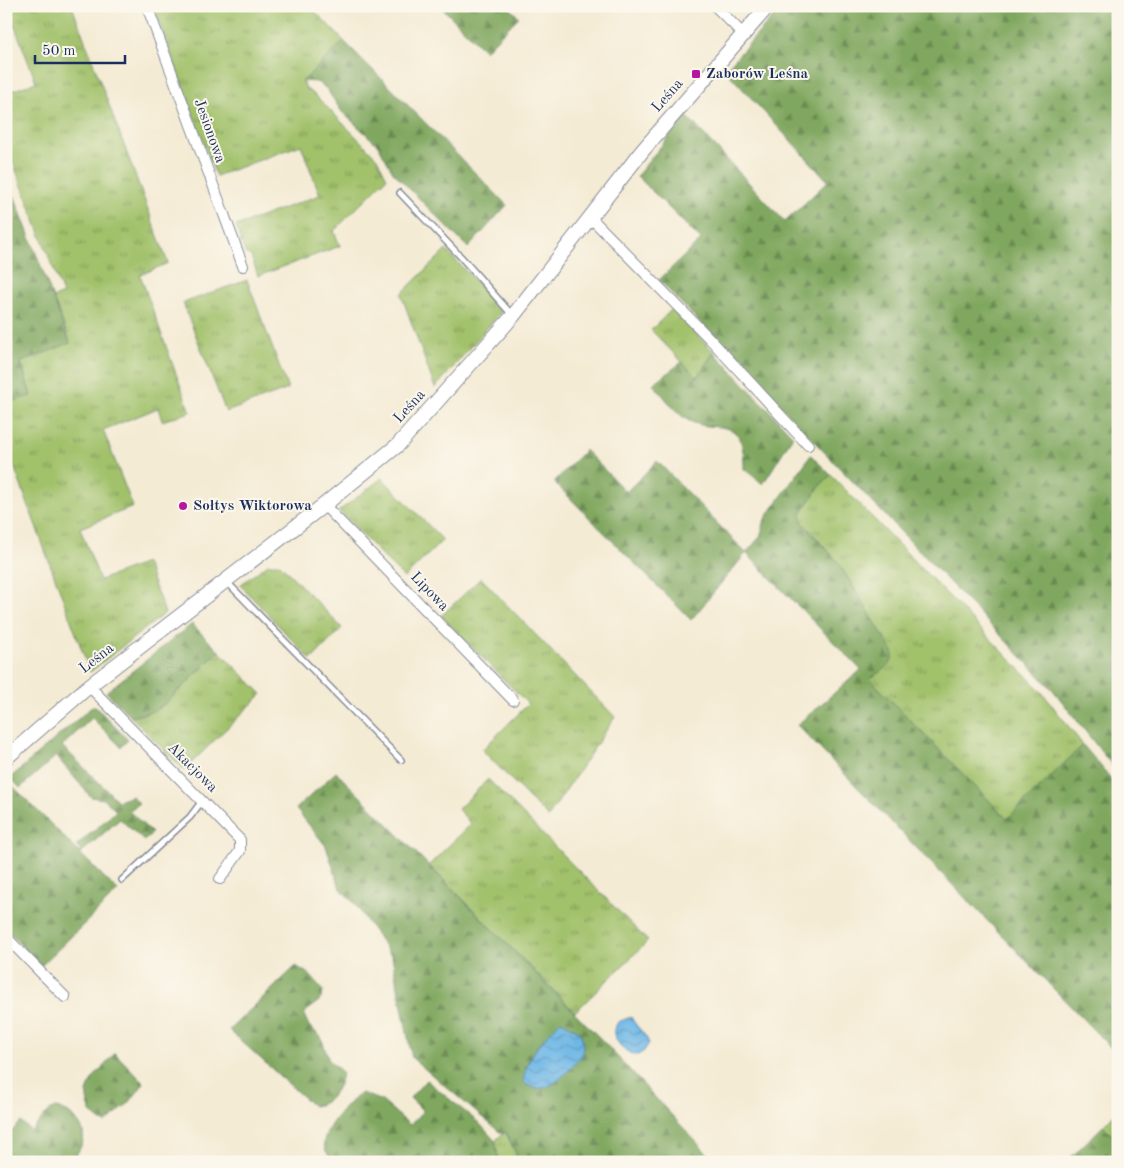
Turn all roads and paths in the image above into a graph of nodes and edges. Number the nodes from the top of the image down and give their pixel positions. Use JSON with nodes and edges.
{"nodes":[{"id":1,"x":147,"y":6,"type":"edge"},
{"id":2,"x":715,"y":6,"type":"edge"},
{"id":3,"x":768,"y":6,"type":"edge"},
{"id":4,"x":743,"y":34,"type":"junction"},
{"id":5,"x":400,"y":193,"type":"dead end"},
{"id":6,"x":590,"y":218,"type":"junction"},
{"id":7,"x":243,"y":266,"type":"dead end"},
{"id":8,"x":513,"y":316,"type":"junction"},
{"id":9,"x":808,"y":445,"type":"dead end"},
{"id":10,"x":324,"y":505,"type":"junction"},
{"id":11,"x":225,"y":580,"type":"junction"},
{"id":12,"x":89,"y":686,"type":"junction"},
{"id":13,"x":513,"y":700,"type":"dead end"},
{"id":14,"x":6,"y":758,"type":"edge"},
{"id":15,"x":401,"y":760,"type":"dead end"},
{"id":16,"x":202,"y":800,"type":"junction"},
{"id":17,"x":122,"y":880,"type":"dead end"},
{"id":18,"x":220,"y":880,"type":"dead end"},
{"id":19,"x":6,"y":937,"type":"edge"},
{"id":20,"x":65,"y":997,"type":"dead end"}],
"edges":[{"from":1,"to":7,"type":"street","name":"Jesionowa"},
{"from":2,"to":4,"type":"street"},
{"from":3,"to":4,"type":"street","name":"Leśna"},
{"from":4,"to":6,"type":"street","name":"Leśna"},
{"from":5,"to":8,"type":"lane"},
{"from":6,"to":8,"type":"street","name":"Leśna"},
{"from":6,"to":9,"type":"street"},
{"from":8,"to":10,"type":"street","name":"Leśna"},
{"from":10,"to":11,"type":"street","name":"Leśna"},
{"from":10,"to":13,"type":"street","name":"Lipowa"},
{"from":11,"to":12,"type":"street","name":"Leśna"},
{"from":11,"to":15,"type":"lane"},
{"from":12,"to":14,"type":"street","name":"Leśna"},
{"from":12,"to":16,"type":"street","name":"Akacjowa"},
{"from":16,"to":17,"type":"lane"},
{"from":16,"to":18,"type":"street","name":"Akacjowa"},
{"from":19,"to":20,"type":"street"}]}
